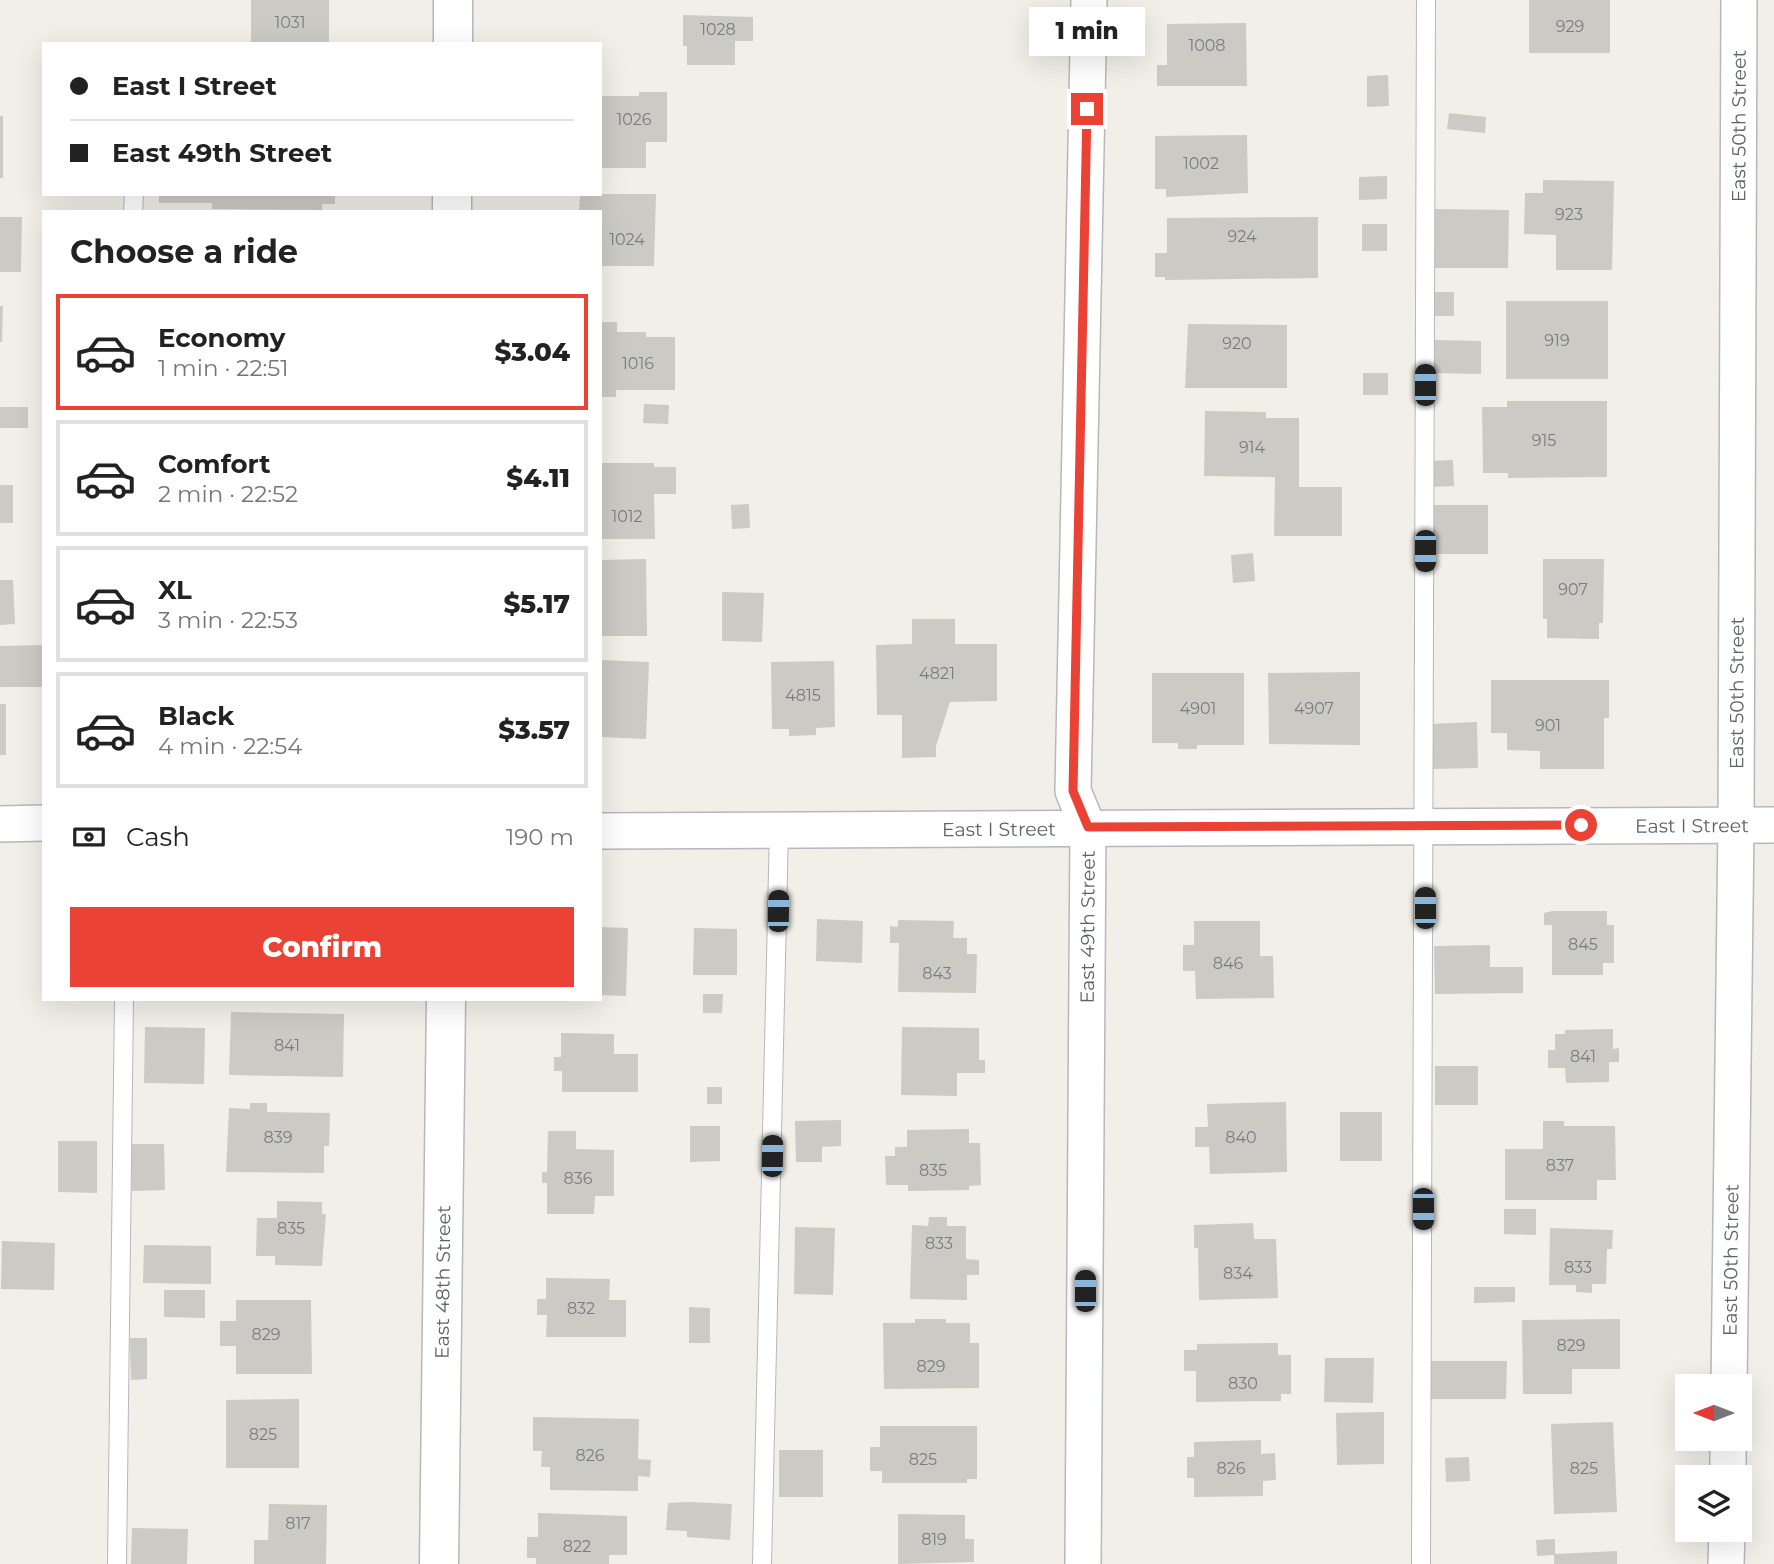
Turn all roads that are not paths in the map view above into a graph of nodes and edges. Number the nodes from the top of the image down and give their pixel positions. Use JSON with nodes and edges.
{"nodes":[{"id":1,"x":453,"y":0,"type":"edge"},
{"id":2,"x":1090,"y":0,"type":"edge"},
{"id":3,"x":1426,"y":0,"type":"edge"},
{"id":4,"x":1739,"y":0,"type":"edge"},
{"id":5,"x":453,"y":42,"type":"edge"},
{"id":6,"x":42,"y":823,"type":"edge"},
{"id":7,"x":0,"y":824,"type":"edge"},
{"id":8,"x":1736,"y":825,"type":"junction"},
{"id":9,"x":1774,"y":825,"type":"edge"},
{"id":10,"x":1425,"y":826,"type":"junction"},
{"id":11,"x":1088,"y":827,"type":"junction"},
{"id":12,"x":779,"y":829,"type":"junction"},
{"id":13,"x":602,"y":831,"type":"edge"},
{"id":14,"x":124,"y":1001,"type":"edge"},
{"id":15,"x":446,"y":1001,"type":"edge"},
{"id":16,"x":1729,"y":1374,"type":"edge"},
{"id":17,"x":1727,"y":1542,"type":"edge"},
{"id":18,"x":117,"y":1564,"type":"edge"},
{"id":19,"x":439,"y":1564,"type":"edge"},
{"id":20,"x":762,"y":1564,"type":"edge"},
{"id":21,"x":1083,"y":1564,"type":"edge"},
{"id":22,"x":1421,"y":1564,"type":"edge"},
{"id":23,"x":1727,"y":1564,"type":"edge"}],
"edges":[{"from":1,"to":5,"type":"street"},
{"from":2,"to":11,"type":"street","name":"East 49th Street"},
{"from":3,"to":10,"type":"lane"},
{"from":4,"to":8,"type":"street","name":"East 50th Street"},
{"from":6,"to":7,"type":"street"},
{"from":8,"to":9,"type":"street","name":"East I Street"},
{"from":8,"to":10,"type":"street","name":"East I Street"},
{"from":8,"to":16,"type":"street","name":"East 50th Street"},
{"from":10,"to":11,"type":"street","name":"East I Street"},
{"from":10,"to":22,"type":"lane"},
{"from":11,"to":12,"type":"street","name":"East I Street"},
{"from":11,"to":21,"type":"street","name":"East 49th Street"},
{"from":12,"to":13,"type":"street","name":"East I Street"},
{"from":12,"to":20,"type":"lane"},
{"from":14,"to":18,"type":"lane"},
{"from":15,"to":19,"type":"street","name":"East 48th Street"},
{"from":17,"to":23,"type":"street"}]}
